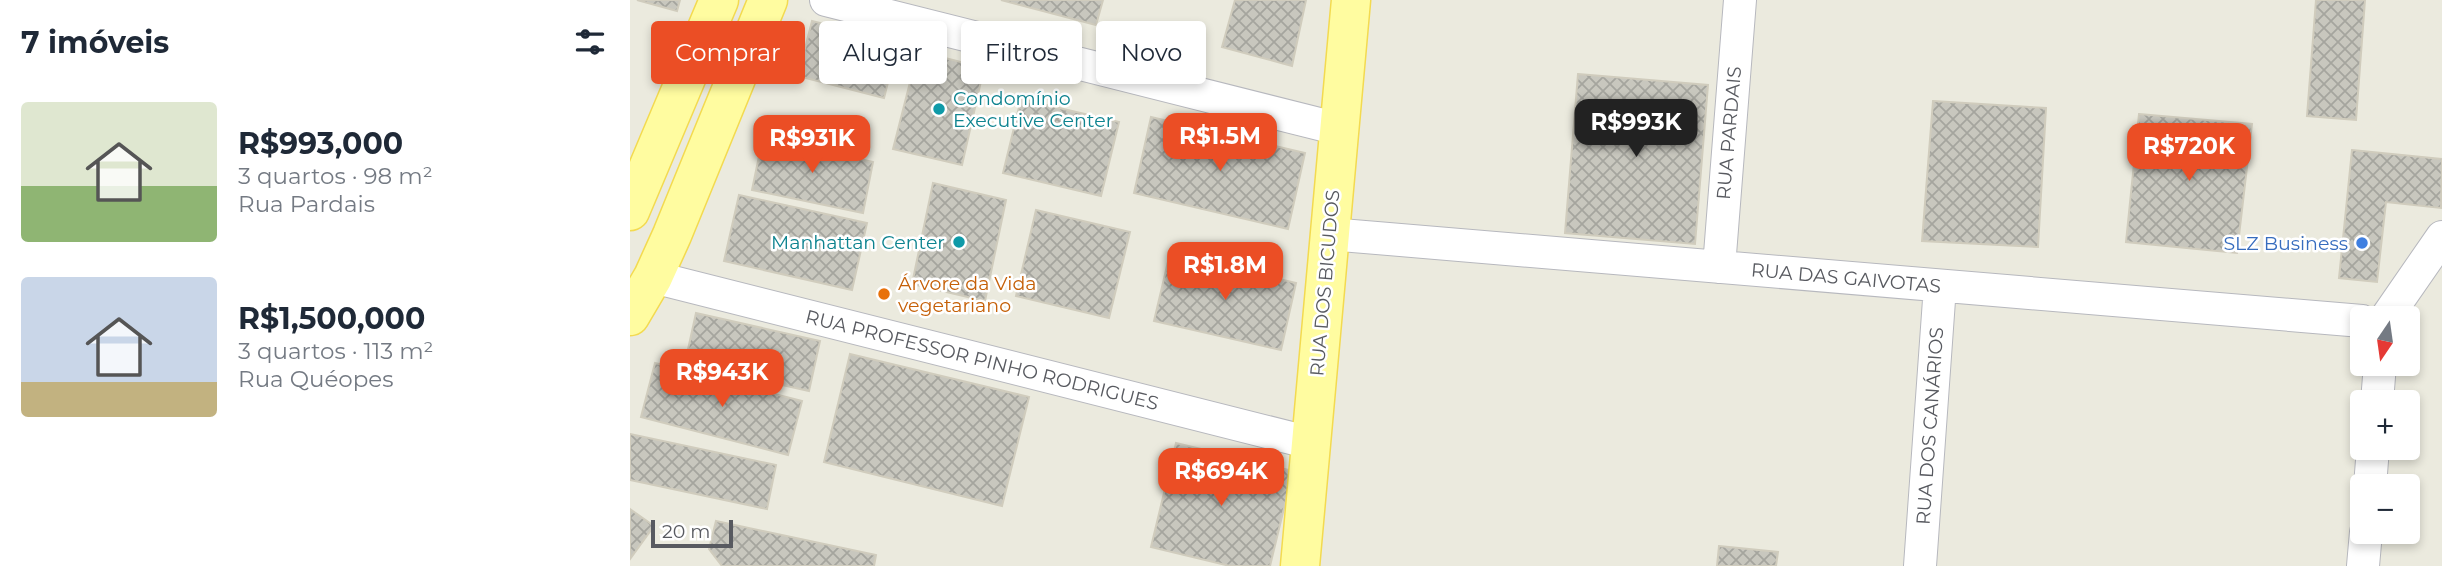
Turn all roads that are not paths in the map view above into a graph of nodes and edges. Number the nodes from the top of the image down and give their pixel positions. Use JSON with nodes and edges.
{"nodes":[{"id":1,"x":719,"y":0,"type":"edge"},
{"id":2,"x":768,"y":0,"type":"edge"},
{"id":3,"x":826,"y":0,"type":"edge"},
{"id":4,"x":1351,"y":0,"type":"edge"},
{"id":5,"x":1740,"y":0,"type":"edge"},
{"id":6,"x":759,"y":21,"type":"edge"},
{"id":7,"x":723,"y":84,"type":"edge"},
{"id":8,"x":734,"y":84,"type":"edge"},
{"id":9,"x":1339,"y":129,"type":"junction"},
{"id":10,"x":662,"y":135,"type":"junction"},
{"id":11,"x":633,"y":201,"type":"edge"},
{"id":12,"x":1329,"y":234,"type":"junction"},
{"id":13,"x":2442,"y":237,"type":"edge"},
{"id":14,"x":1719,"y":267,"type":"junction"},
{"id":15,"x":653,"y":277,"type":"junction"},
{"id":16,"x":1940,"y":286,"type":"junction"},
{"id":17,"x":2394,"y":306,"type":"edge"},
{"id":18,"x":630,"y":316,"type":"edge"},
{"id":19,"x":2350,"y":320,"type":"edge"},
{"id":20,"x":1311,"y":443,"type":"junction"},
{"id":21,"x":2365,"y":544,"type":"edge"},
{"id":22,"x":1300,"y":566,"type":"edge"},
{"id":23,"x":1920,"y":566,"type":"edge"},
{"id":24,"x":2363,"y":566,"type":"edge"}],
"edges":[{"from":1,"to":10,"type":"main road"},
{"from":2,"to":6,"type":"main road"},
{"from":3,"to":9,"type":"street"},
{"from":4,"to":9,"type":"main road","name":"RUA DOS BICUDOS"},
{"from":5,"to":14,"type":"street","name":"RUA PARDAIS"},
{"from":7,"to":10,"type":"main road"},
{"from":8,"to":15,"type":"main road"},
{"from":9,"to":12,"type":"main road","name":"RUA DOS BICUDOS"},
{"from":10,"to":11,"type":"main road"},
{"from":12,"to":14,"type":"street","name":"RUA DAS GAIVOTAS"},
{"from":12,"to":20,"type":"main road","name":"RUA DOS BICUDOS"},
{"from":13,"to":17,"type":"street"},
{"from":14,"to":16,"type":"street","name":"RUA DAS GAIVOTAS"},
{"from":15,"to":18,"type":"main road"},
{"from":15,"to":20,"type":"street","name":"RUA PROFESSOR PINHO RODRIGUES"},
{"from":16,"to":19,"type":"street","name":"RUA DAS GAIVOTAS"},
{"from":16,"to":23,"type":"street","name":"RUA DOS CANÁRIOS"},
{"from":20,"to":22,"type":"main road","name":"RUA DOS BICUDOS"},
{"from":21,"to":24,"type":"street"}]}
